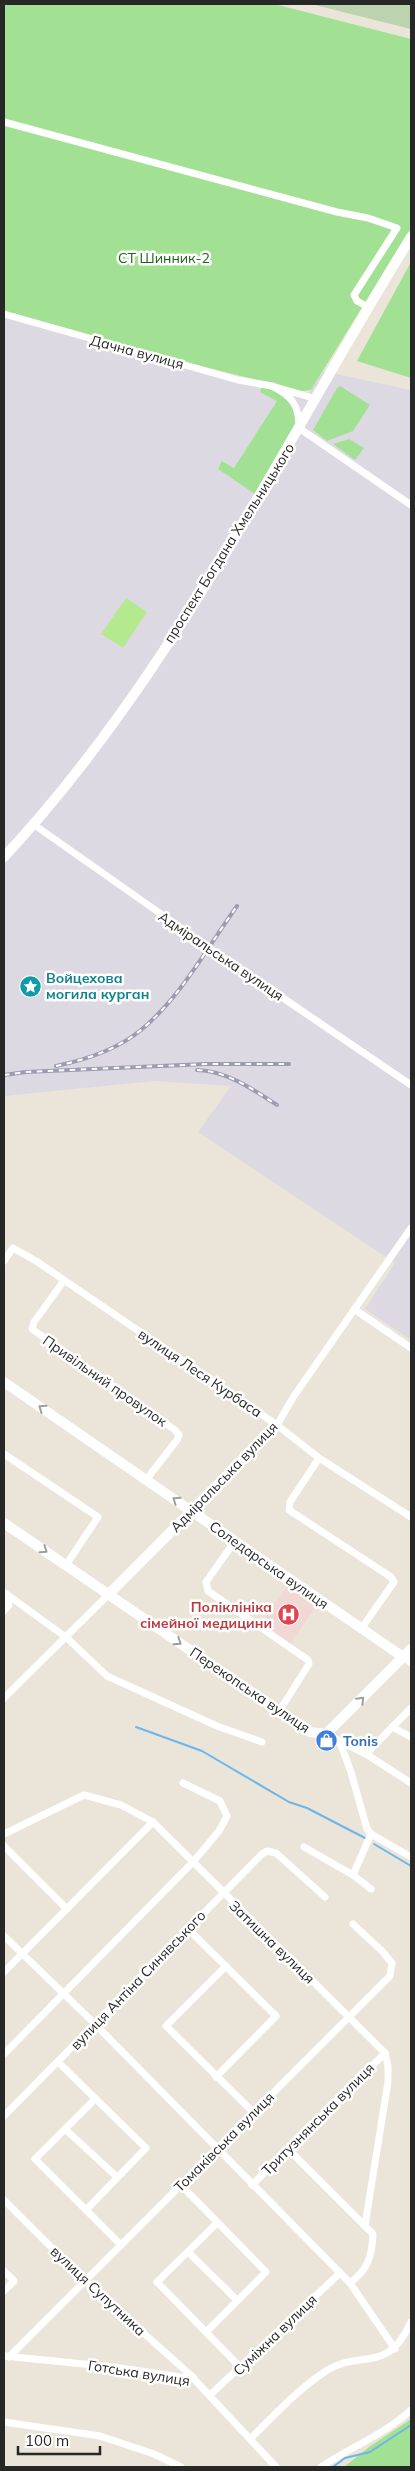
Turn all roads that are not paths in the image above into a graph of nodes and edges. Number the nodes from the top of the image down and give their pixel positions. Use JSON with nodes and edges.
{"nodes":[{"id":1,"x":4,"y":122,"type":"edge"},
{"id":2,"x":411,"y":237,"type":"edge"},
{"id":3,"x":368,"y":307,"type":"junction"},
{"id":4,"x":4,"y":314,"type":"edge"},
{"id":5,"x":272,"y":386,"type":"junction"},
{"id":6,"x":316,"y":399,"type":"junction"},
{"id":7,"x":299,"y":428,"type":"junction"},
{"id":8,"x":411,"y":505,"type":"edge"},
{"id":9,"x":33,"y":824,"type":"junction"},
{"id":10,"x":4,"y":856,"type":"edge"},
{"id":11,"x":411,"y":1085,"type":"edge"},
{"id":12,"x":411,"y":1228,"type":"edge"},
{"id":13,"x":4,"y":1261,"type":"edge"},
{"id":14,"x":63,"y":1282,"type":"junction"},
{"id":15,"x":354,"y":1309,"type":"junction"},
{"id":16,"x":411,"y":1348,"type":"edge"},
{"id":17,"x":4,"y":1382,"type":"edge"},
{"id":18,"x":277,"y":1425,"type":"junction"},
{"id":19,"x":4,"y":1454,"type":"edge"},
{"id":20,"x":319,"y":1458,"type":"junction"},
{"id":21,"x":146,"y":1480,"type":"junction"},
{"id":22,"x":192,"y":1511,"type":"junction"},
{"id":23,"x":411,"y":1517,"type":"edge"},
{"id":24,"x":4,"y":1523,"type":"edge"},
{"id":25,"x":235,"y":1541,"type":"junction"},
{"id":26,"x":66,"y":1565,"type":"junction"},
{"id":27,"x":4,"y":1593,"type":"edge"},
{"id":28,"x":108,"y":1595,"type":"junction"},
{"id":29,"x":7,"y":1608,"type":"edge"},
{"id":30,"x":361,"y":1629,"type":"junction"},
{"id":31,"x":67,"y":1638,"type":"junction"},
{"id":32,"x":411,"y":1649,"type":"edge"},
{"id":33,"x":407,"y":1660,"type":"edge"},
{"id":34,"x":4,"y":1698,"type":"edge"},
{"id":35,"x":411,"y":1708,"type":"edge"},
{"id":36,"x":280,"y":1710,"type":"junction"},
{"id":37,"x":392,"y":1727,"type":"junction"},
{"id":38,"x":326,"y":1734,"type":"junction"},
{"id":39,"x":411,"y":1737,"type":"edge"},
{"id":40,"x":262,"y":1742,"type":"dead end"},
{"id":41,"x":340,"y":1742,"type":"junction"},
{"id":42,"x":366,"y":1754,"type":"junction"},
{"id":43,"x":183,"y":1783,"type":"dead end"},
{"id":44,"x":411,"y":1783,"type":"edge"},
{"id":45,"x":153,"y":1822,"type":"junction"},
{"id":46,"x":4,"y":1834,"type":"edge"},
{"id":47,"x":371,"y":1834,"type":"junction"},
{"id":48,"x":4,"y":1846,"type":"edge"},
{"id":49,"x":304,"y":1848,"type":"dead end"},
{"id":50,"x":411,"y":1857,"type":"edge"},
{"id":51,"x":193,"y":1862,"type":"junction"},
{"id":52,"x":353,"y":1875,"type":"junction"},
{"id":53,"x":371,"y":1889,"type":"dead end"},
{"id":54,"x":222,"y":1893,"type":"junction"},
{"id":55,"x":325,"y":1897,"type":"dead end"},
{"id":56,"x":67,"y":1909,"type":"junction"},
{"id":57,"x":352,"y":1924,"type":"dead end"},
{"id":58,"x":188,"y":1929,"type":"junction"},
{"id":59,"x":4,"y":1936,"type":"edge"},
{"id":60,"x":21,"y":1954,"type":"junction"},
{"id":61,"x":226,"y":1966,"type":"junction"},
{"id":62,"x":4,"y":1972,"type":"edge"},
{"id":63,"x":63,"y":1996,"type":"junction"},
{"id":64,"x":348,"y":2017,"type":"junction"},
{"id":65,"x":94,"y":2023,"type":"junction"},
{"id":66,"x":385,"y":2053,"type":"junction"},
{"id":67,"x":4,"y":2054,"type":"edge"},
{"id":68,"x":58,"y":2062,"type":"junction"},
{"id":69,"x":216,"y":2077,"type":"junction"},
{"id":70,"x":95,"y":2099,"type":"junction"},
{"id":71,"x":254,"y":2113,"type":"junction"},
{"id":72,"x":4,"y":2116,"type":"edge"},
{"id":73,"x":65,"y":2129,"type":"junction"},
{"id":74,"x":217,"y":2149,"type":"junction"},
{"id":75,"x":288,"y":2149,"type":"junction"},
{"id":76,"x":117,"y":2177,"type":"junction"},
{"id":77,"x":181,"y":2185,"type":"junction"},
{"id":78,"x":252,"y":2185,"type":"junction"},
{"id":79,"x":4,"y":2200,"type":"edge"},
{"id":80,"x":86,"y":2210,"type":"junction"},
{"id":81,"x":217,"y":2223,"type":"junction"},
{"id":82,"x":365,"y":2225,"type":"junction"},
{"id":83,"x":122,"y":2245,"type":"junction"},
{"id":84,"x":188,"y":2252,"type":"junction"},
{"id":85,"x":4,"y":2271,"type":"edge"},
{"id":86,"x":340,"y":2273,"type":"junction"},
{"id":87,"x":85,"y":2281,"type":"junction"},
{"id":88,"x":350,"y":2283,"type":"junction"},
{"id":89,"x":4,"y":2291,"type":"edge"},
{"id":90,"x":237,"y":2300,"type":"junction"},
{"id":91,"x":411,"y":2322,"type":"edge"},
{"id":92,"x":207,"y":2331,"type":"junction"},
{"id":93,"x":395,"y":2349,"type":"junction"},
{"id":94,"x":6,"y":2356,"type":"edge"},
{"id":95,"x":241,"y":2368,"type":"junction"},
{"id":96,"x":194,"y":2379,"type":"junction"},
{"id":97,"x":210,"y":2395,"type":"junction"},
{"id":98,"x":411,"y":2410,"type":"edge"},
{"id":99,"x":4,"y":2422,"type":"edge"},
{"id":100,"x":251,"y":2438,"type":"junction"},
{"id":101,"x":181,"y":2467,"type":"edge"},
{"id":102,"x":276,"y":2467,"type":"edge"},
{"id":103,"x":321,"y":2467,"type":"edge"}],
"edges":[{"from":1,"to":3,"type":"street"},
{"from":2,"to":3,"type":"street","name":"проспект Богдана Хмельницького"},
{"from":3,"to":6,"type":"street","name":"проспект Богдана Хмельницького"},
{"from":4,"to":5,"type":"street","name":"Дачна вулиця"},
{"from":5,"to":6,"type":"street","name":"Дачна вулиця"},
{"from":5,"to":7,"type":"street"},
{"from":6,"to":7,"type":"street","name":"проспект Богдана Хмельницького"},
{"from":7,"to":8,"type":"street"},
{"from":7,"to":9,"type":"street","name":"проспект Богдана Хмельницького"},
{"from":9,"to":10,"type":"street","name":"проспект Богдана Хмельницького"},
{"from":9,"to":11,"type":"street","name":"Адміральська вулиця"},
{"from":12,"to":15,"type":"street","name":"Адміральська вулиця"},
{"from":13,"to":14,"type":"street","name":"вулиця Леся Курбаса"},
{"from":14,"to":18,"type":"street","name":"вулиця Леся Курбаса"},
{"from":14,"to":21,"type":"street","name":"Привільний провулок"},
{"from":15,"to":16,"type":"street"},
{"from":15,"to":18,"type":"street","name":"Адміральська вулиця"},
{"from":21,"to":17,"type":"street","name":"Соледарська вулиця","one_way":true},
{"from":18,"to":20,"type":"street","name":"вулиця Леся Курбаса"},
{"from":18,"to":22,"type":"street","name":"Адміральська вулиця"},
{"from":19,"to":26,"type":"street"},
{"from":20,"to":23,"type":"street","name":"вулиця Леся Курбаса"},
{"from":20,"to":30,"type":"street"},
{"from":22,"to":21,"type":"street","name":"Соледарська вулиця","one_way":true},
{"from":22,"to":25,"type":"street","name":"Соледарська вулиця"},
{"from":22,"to":28,"type":"street","name":"Адміральська вулиця"},
{"from":24,"to":26,"type":"street","name":"Перекопська вулиця","one_way":true},
{"from":25,"to":30,"type":"street","name":"Соледарська вулиця"},
{"from":25,"to":36,"type":"street"},
{"from":26,"to":28,"type":"street","name":"Перекопська вулиця"},
{"from":27,"to":29,"type":"street"},
{"from":27,"to":31,"type":"street"},
{"from":28,"to":31,"type":"street","name":"Адміральська вулиця"},
{"from":28,"to":36,"type":"street","name":"Перекопська вулиця","one_way":true},
{"from":30,"to":33,"type":"street","name":"Соледарська вулиця"},
{"from":31,"to":34,"type":"street","name":"Адміральська вулиця"},
{"from":31,"to":40,"type":"street"},
{"from":32,"to":33,"type":"street"},
{"from":38,"to":33,"type":"street","one_way":true},
{"from":35,"to":37,"type":"street"},
{"from":36,"to":38,"type":"street","name":"Перекопська вулиця"},
{"from":37,"to":39,"type":"street"},
{"from":37,"to":42,"type":"street"},
{"from":38,"to":41,"type":"street"},
{"from":41,"to":42,"type":"street"},
{"from":41,"to":47,"type":"street"},
{"from":42,"to":44,"type":"street"},
{"from":43,"to":51,"type":"street"},
{"from":45,"to":46,"type":"street","name":"Затишна вулиця"},
{"from":45,"to":51,"type":"street","name":"Затишна вулиця"},
{"from":45,"to":56,"type":"street"},
{"from":47,"to":50,"type":"street"},
{"from":47,"to":52,"type":"street"},
{"from":48,"to":56,"type":"street"},
{"from":49,"to":52,"type":"street"},
{"from":51,"to":54,"type":"street","name":"Затишна вулиця"},
{"from":51,"to":63,"type":"street"},
{"from":52,"to":53,"type":"street"},
{"from":54,"to":55,"type":"street","name":"вулиця Антіна Синявського"},
{"from":54,"to":58,"type":"street","name":"вулиця Антіна Синявського"},
{"from":54,"to":64,"type":"street","name":"Затишна вулиця"},
{"from":56,"to":60,"type":"street"},
{"from":57,"to":64,"type":"street","name":"Томаківська вулиця"},
{"from":58,"to":61,"type":"street"},
{"from":58,"to":65,"type":"street","name":"вулиця Антіна Синявського"},
{"from":59,"to":60,"type":"street"},
{"from":60,"to":62,"type":"street"},
{"from":60,"to":63,"type":"street"},
{"from":61,"to":69,"type":"street"},
{"from":61,"to":69,"type":"street"},
{"from":63,"to":65,"type":"street"},
{"from":63,"to":67,"type":"street"},
{"from":64,"to":66,"type":"street","name":"Затишна вулиця"},
{"from":64,"to":71,"type":"street","name":"Томаківська вулиця"},
{"from":65,"to":68,"type":"street","name":"вулиця Антіна Синявського"},
{"from":65,"to":74,"type":"street"},
{"from":66,"to":75,"type":"street","name":"Тритузнянська вулиця"},
{"from":66,"to":82,"type":"street"},
{"from":68,"to":70,"type":"street"},
{"from":68,"to":72,"type":"street","name":"вулиця Антіна Синявського"},
{"from":69,"to":71,"type":"street"},
{"from":70,"to":73,"type":"street"},
{"from":70,"to":76,"type":"street"},
{"from":71,"to":74,"type":"street","name":"Томаківська вулиця"},
{"from":73,"to":76,"type":"street"},
{"from":73,"to":80,"type":"street"},
{"from":74,"to":77,"type":"street","name":"Томаківська вулиця"},
{"from":74,"to":78,"type":"street"},
{"from":75,"to":78,"type":"street","name":"Тритузнянська вулиця"},
{"from":75,"to":82,"type":"street"},
{"from":76,"to":80,"type":"street"},
{"from":77,"to":81,"type":"street"},
{"from":77,"to":83,"type":"street","name":"Томаківська вулиця"},
{"from":78,"to":86,"type":"street"},
{"from":79,"to":87,"type":"street","name":"вулиця Супутника"},
{"from":80,"to":83,"type":"street"},
{"from":81,"to":84,"type":"street"},
{"from":81,"to":90,"type":"street"},
{"from":82,"to":88,"type":"street"},
{"from":83,"to":87,"type":"street","name":"Томаківська вулиця"},
{"from":84,"to":90,"type":"street"},
{"from":84,"to":92,"type":"street"},
{"from":85,"to":89,"type":"street"},
{"from":86,"to":88,"type":"street"},
{"from":86,"to":95,"type":"street","name":"Суміжна вулиця"},
{"from":87,"to":94,"type":"street","name":"Томаківська вулиця"},
{"from":87,"to":96,"type":"street","name":"вулиця Супутника"},
{"from":88,"to":93,"type":"street"},
{"from":90,"to":92,"type":"street"},
{"from":91,"to":93,"type":"street"},
{"from":92,"to":95,"type":"street"},
{"from":93,"to":100,"type":"street"},
{"from":94,"to":96,"type":"street","name":"Готська вулиця"},
{"from":95,"to":97,"type":"street","name":"Суміжна вулиця"},
{"from":96,"to":97,"type":"street","name":"Готська вулиця"},
{"from":97,"to":100,"type":"street","name":"Готська вулиця"},
{"from":98,"to":103,"type":"street"},
{"from":99,"to":101,"type":"street"},
{"from":100,"to":102,"type":"street","name":"Готська вулиця"}]}
